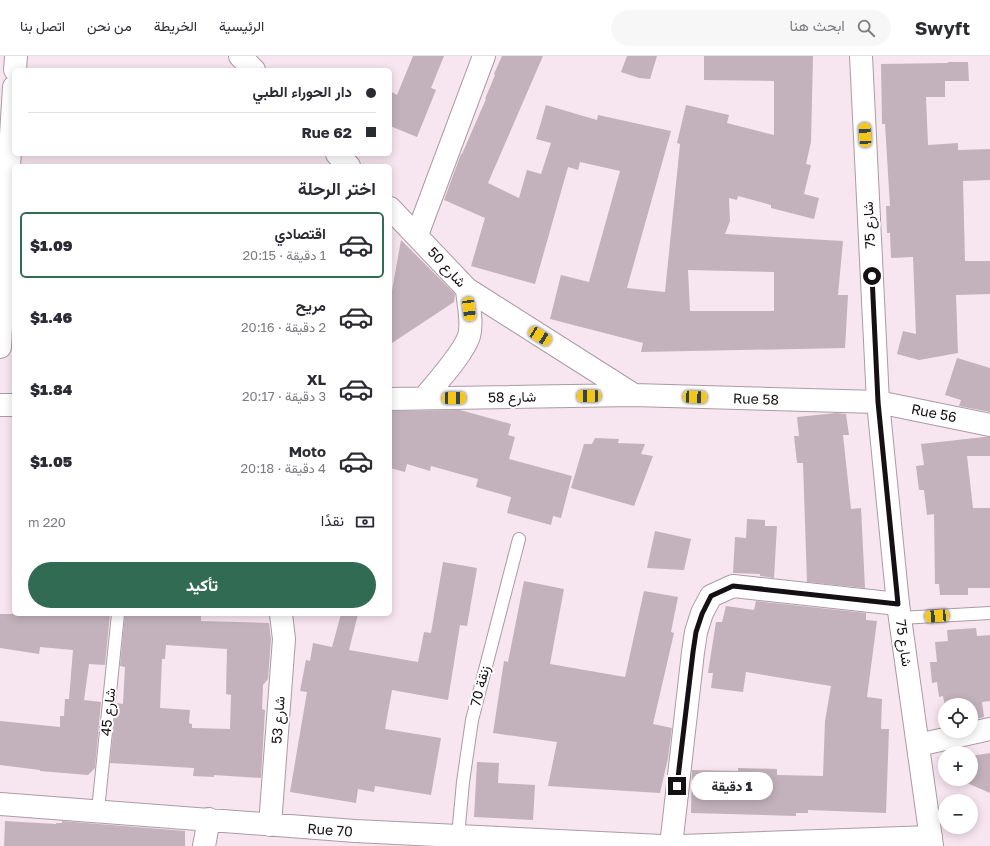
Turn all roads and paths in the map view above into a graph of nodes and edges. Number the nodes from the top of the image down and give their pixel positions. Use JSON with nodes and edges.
{"nodes":[{"id":1,"x":16,"y":56,"type":"edge"},
{"id":2,"x":240,"y":56,"type":"edge"},
{"id":3,"x":484,"y":56,"type":"edge"},
{"id":4,"x":861,"y":56,"type":"edge"},
{"id":5,"x":15,"y":68,"type":"edge"},
{"id":6,"x":252,"y":68,"type":"edge"},
{"id":7,"x":12,"y":152,"type":"edge"},
{"id":8,"x":339,"y":156,"type":"edge"},
{"id":9,"x":347,"y":164,"type":"edge"},
{"id":10,"x":11,"y":184,"type":"edge"},
{"id":11,"x":392,"y":210,"type":"edge"},
{"id":12,"x":417,"y":235,"type":"junction"},
{"id":13,"x":467,"y":290,"type":"junction"},
{"id":14,"x":0,"y":347,"type":"edge"},
{"id":15,"x":634,"y":395,"type":"junction"},
{"id":16,"x":424,"y":398,"type":"junction"},
{"id":17,"x":392,"y":399,"type":"edge"},
{"id":18,"x":878,"y":402,"type":"junction"},
{"id":19,"x":0,"y":405,"type":"edge"},
{"id":20,"x":12,"y":405,"type":"edge"},
{"id":21,"x":990,"y":425,"type":"edge"},
{"id":22,"x":519,"y":539,"type":"dead end"},
{"id":23,"x":899,"y":611,"type":"junction"},
{"id":24,"x":990,"y":613,"type":"edge"},
{"id":25,"x":118,"y":616,"type":"edge"},
{"id":26,"x":281,"y":616,"type":"edge"},
{"id":27,"x":990,"y":729,"type":"edge"},
{"id":28,"x":918,"y":745,"type":"junction"},
{"id":29,"x":0,"y":804,"type":"edge"},
{"id":30,"x":98,"y":810,"type":"junction"},
{"id":31,"x":210,"y":819,"type":"junction"},
{"id":32,"x":270,"y":826,"type":"junction"},
{"id":33,"x":458,"y":836,"type":"junction"},
{"id":34,"x":353,"y":839,"type":"edge"},
{"id":35,"x":931,"y":842,"type":"edge"},
{"id":36,"x":569,"y":844,"type":"edge"},
{"id":37,"x":204,"y":846,"type":"edge"},
{"id":38,"x":662,"y":846,"type":"edge"},
{"id":39,"x":671,"y":846,"type":"edge"},
{"id":40,"x":682,"y":846,"type":"edge"}],
"edges":[{"from":1,"to":5,"type":"street"},
{"from":2,"to":6,"type":"street"},
{"from":3,"to":12,"type":"street"},
{"from":4,"to":18,"type":"street","name":"شارع 75"},
{"from":7,"to":10,"type":"street"},
{"from":8,"to":9,"type":"street"},
{"from":10,"to":14,"type":"street"},
{"from":11,"to":12,"type":"street","name":"شارع 50"},
{"from":12,"to":13,"type":"street","name":"شارع 50"},
{"from":13,"to":15,"type":"street","name":"شارع 50"},
{"from":13,"to":16,"type":"street"},
{"from":15,"to":16,"type":"street","name":"شارع 58"},
{"from":15,"to":18,"type":"street","name":"Rue 58"},
{"from":16,"to":17,"type":"street","name":"شارع 58"},
{"from":18,"to":21,"type":"street","name":"Rue 56"},
{"from":18,"to":23,"type":"street","name":"شارع 75"},
{"from":19,"to":20,"type":"street"},
{"from":22,"to":33,"type":"lane","name":"زنقة 70"},
{"from":23,"to":24,"type":"lane"},
{"from":23,"to":28,"type":"street","name":"شارع 75"},
{"from":23,"to":39,"type":"street"},
{"from":25,"to":30,"type":"lane","name":"شارع 45"},
{"from":26,"to":32,"type":"street","name":"شارع 53"},
{"from":27,"to":28,"type":"street"},
{"from":28,"to":35,"type":"street","name":"شارع 75"},
{"from":29,"to":30,"type":"street","name":"Rue 70"},
{"from":30,"to":31,"type":"street","name":"Rue 70"},
{"from":31,"to":32,"type":"street","name":"Rue 70"},
{"from":31,"to":37,"type":"street"},
{"from":32,"to":34,"type":"street","name":"Rue 70"},
{"from":33,"to":34,"type":"street","name":"Rue 70"},
{"from":33,"to":36,"type":"street","name":"Rue 70"},
{"from":35,"to":40,"type":"street"},
{"from":36,"to":38,"type":"street","name":"Rue 70"}]}
